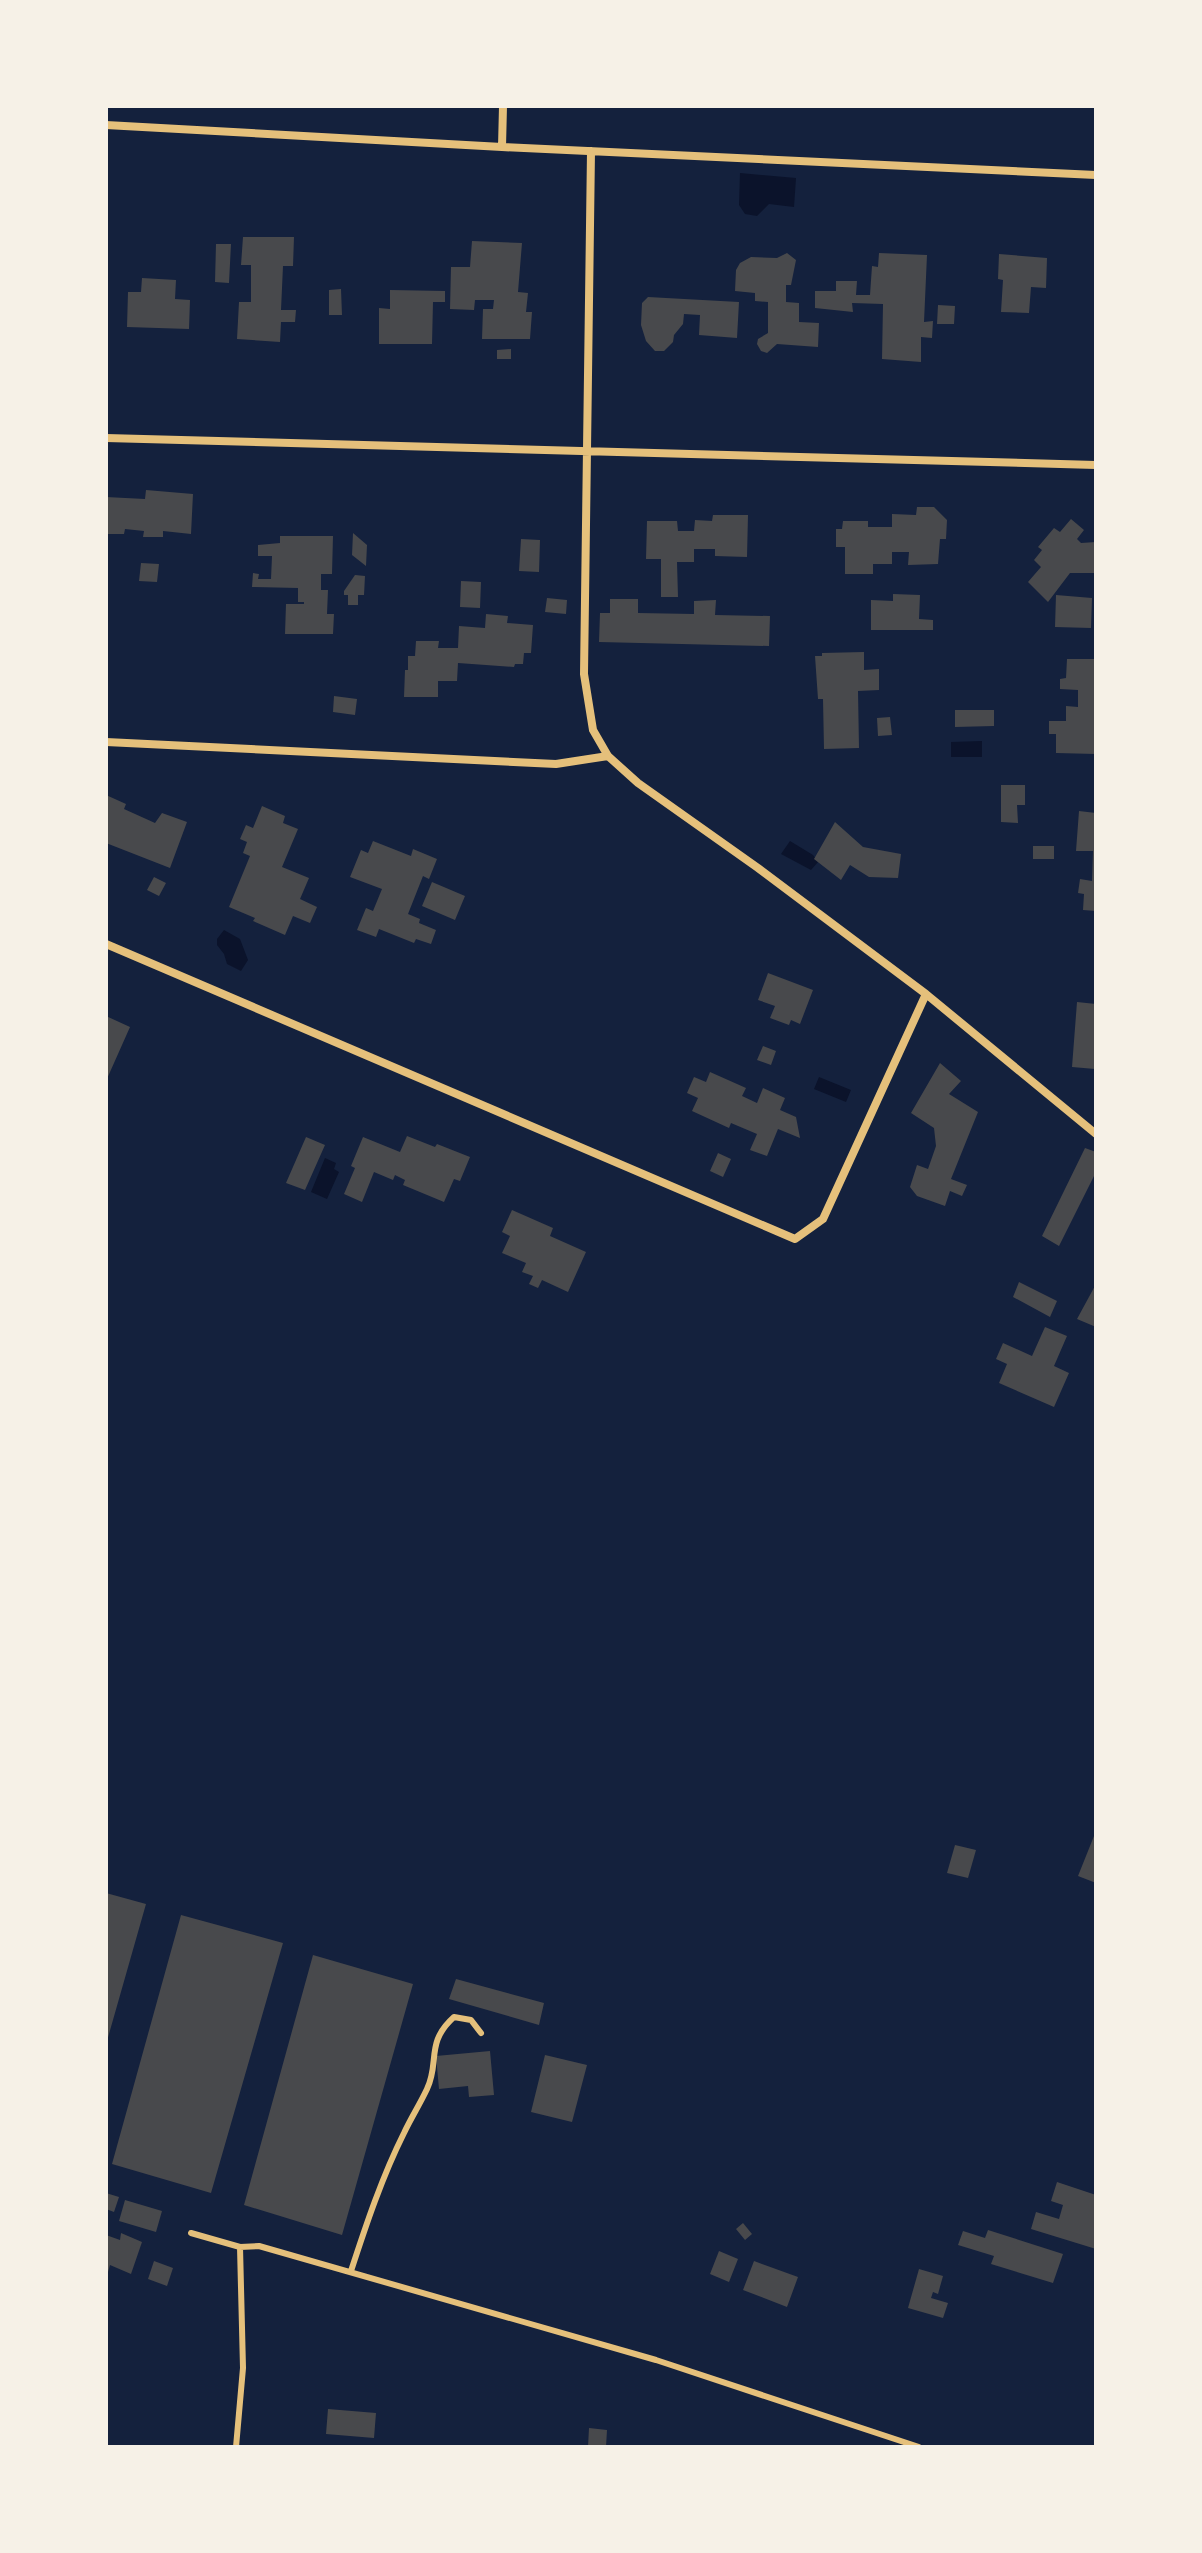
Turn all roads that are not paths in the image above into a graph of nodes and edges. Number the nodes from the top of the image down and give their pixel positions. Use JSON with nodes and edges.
{"nodes":[{"id":1,"x":503,"y":106,"type":"edge"},
{"id":2,"x":106,"y":125,"type":"edge"},
{"id":3,"x":502,"y":147,"type":"junction"},
{"id":4,"x":591,"y":151,"type":"junction"},
{"id":5,"x":1096,"y":175,"type":"edge"},
{"id":6,"x":106,"y":438,"type":"edge"},
{"id":7,"x":586,"y":451,"type":"junction"},
{"id":8,"x":1096,"y":465,"type":"edge"},
{"id":9,"x":106,"y":742,"type":"edge"},
{"id":10,"x":608,"y":756,"type":"junction"},
{"id":11,"x":106,"y":944,"type":"edge"},
{"id":12,"x":926,"y":994,"type":"junction"},
{"id":13,"x":1096,"y":1134,"type":"edge"},
{"id":14,"x":481,"y":2033,"type":"dead end"},
{"id":15,"x":191,"y":2233,"type":"dead end"},
{"id":16,"x":240,"y":2247,"type":"junction"},
{"id":17,"x":351,"y":2271,"type":"junction"},
{"id":18,"x":236,"y":2447,"type":"edge"},
{"id":19,"x":919,"y":2447,"type":"edge"}],
"edges":[{"from":1,"to":3,"type":"street"},
{"from":2,"to":3,"type":"street"},
{"from":3,"to":4,"type":"street"},
{"from":4,"to":5,"type":"street"},
{"from":4,"to":7,"type":"street"},
{"from":6,"to":7,"type":"street"},
{"from":7,"to":8,"type":"street"},
{"from":7,"to":10,"type":"street"},
{"from":9,"to":10,"type":"street"},
{"from":10,"to":12,"type":"street"},
{"from":11,"to":12,"type":"street"},
{"from":12,"to":13,"type":"street"},
{"from":14,"to":17,"type":"lane"},
{"from":15,"to":16,"type":"lane"},
{"from":16,"to":17,"type":"lane"},
{"from":16,"to":18,"type":"lane"},
{"from":17,"to":19,"type":"lane"}]}
